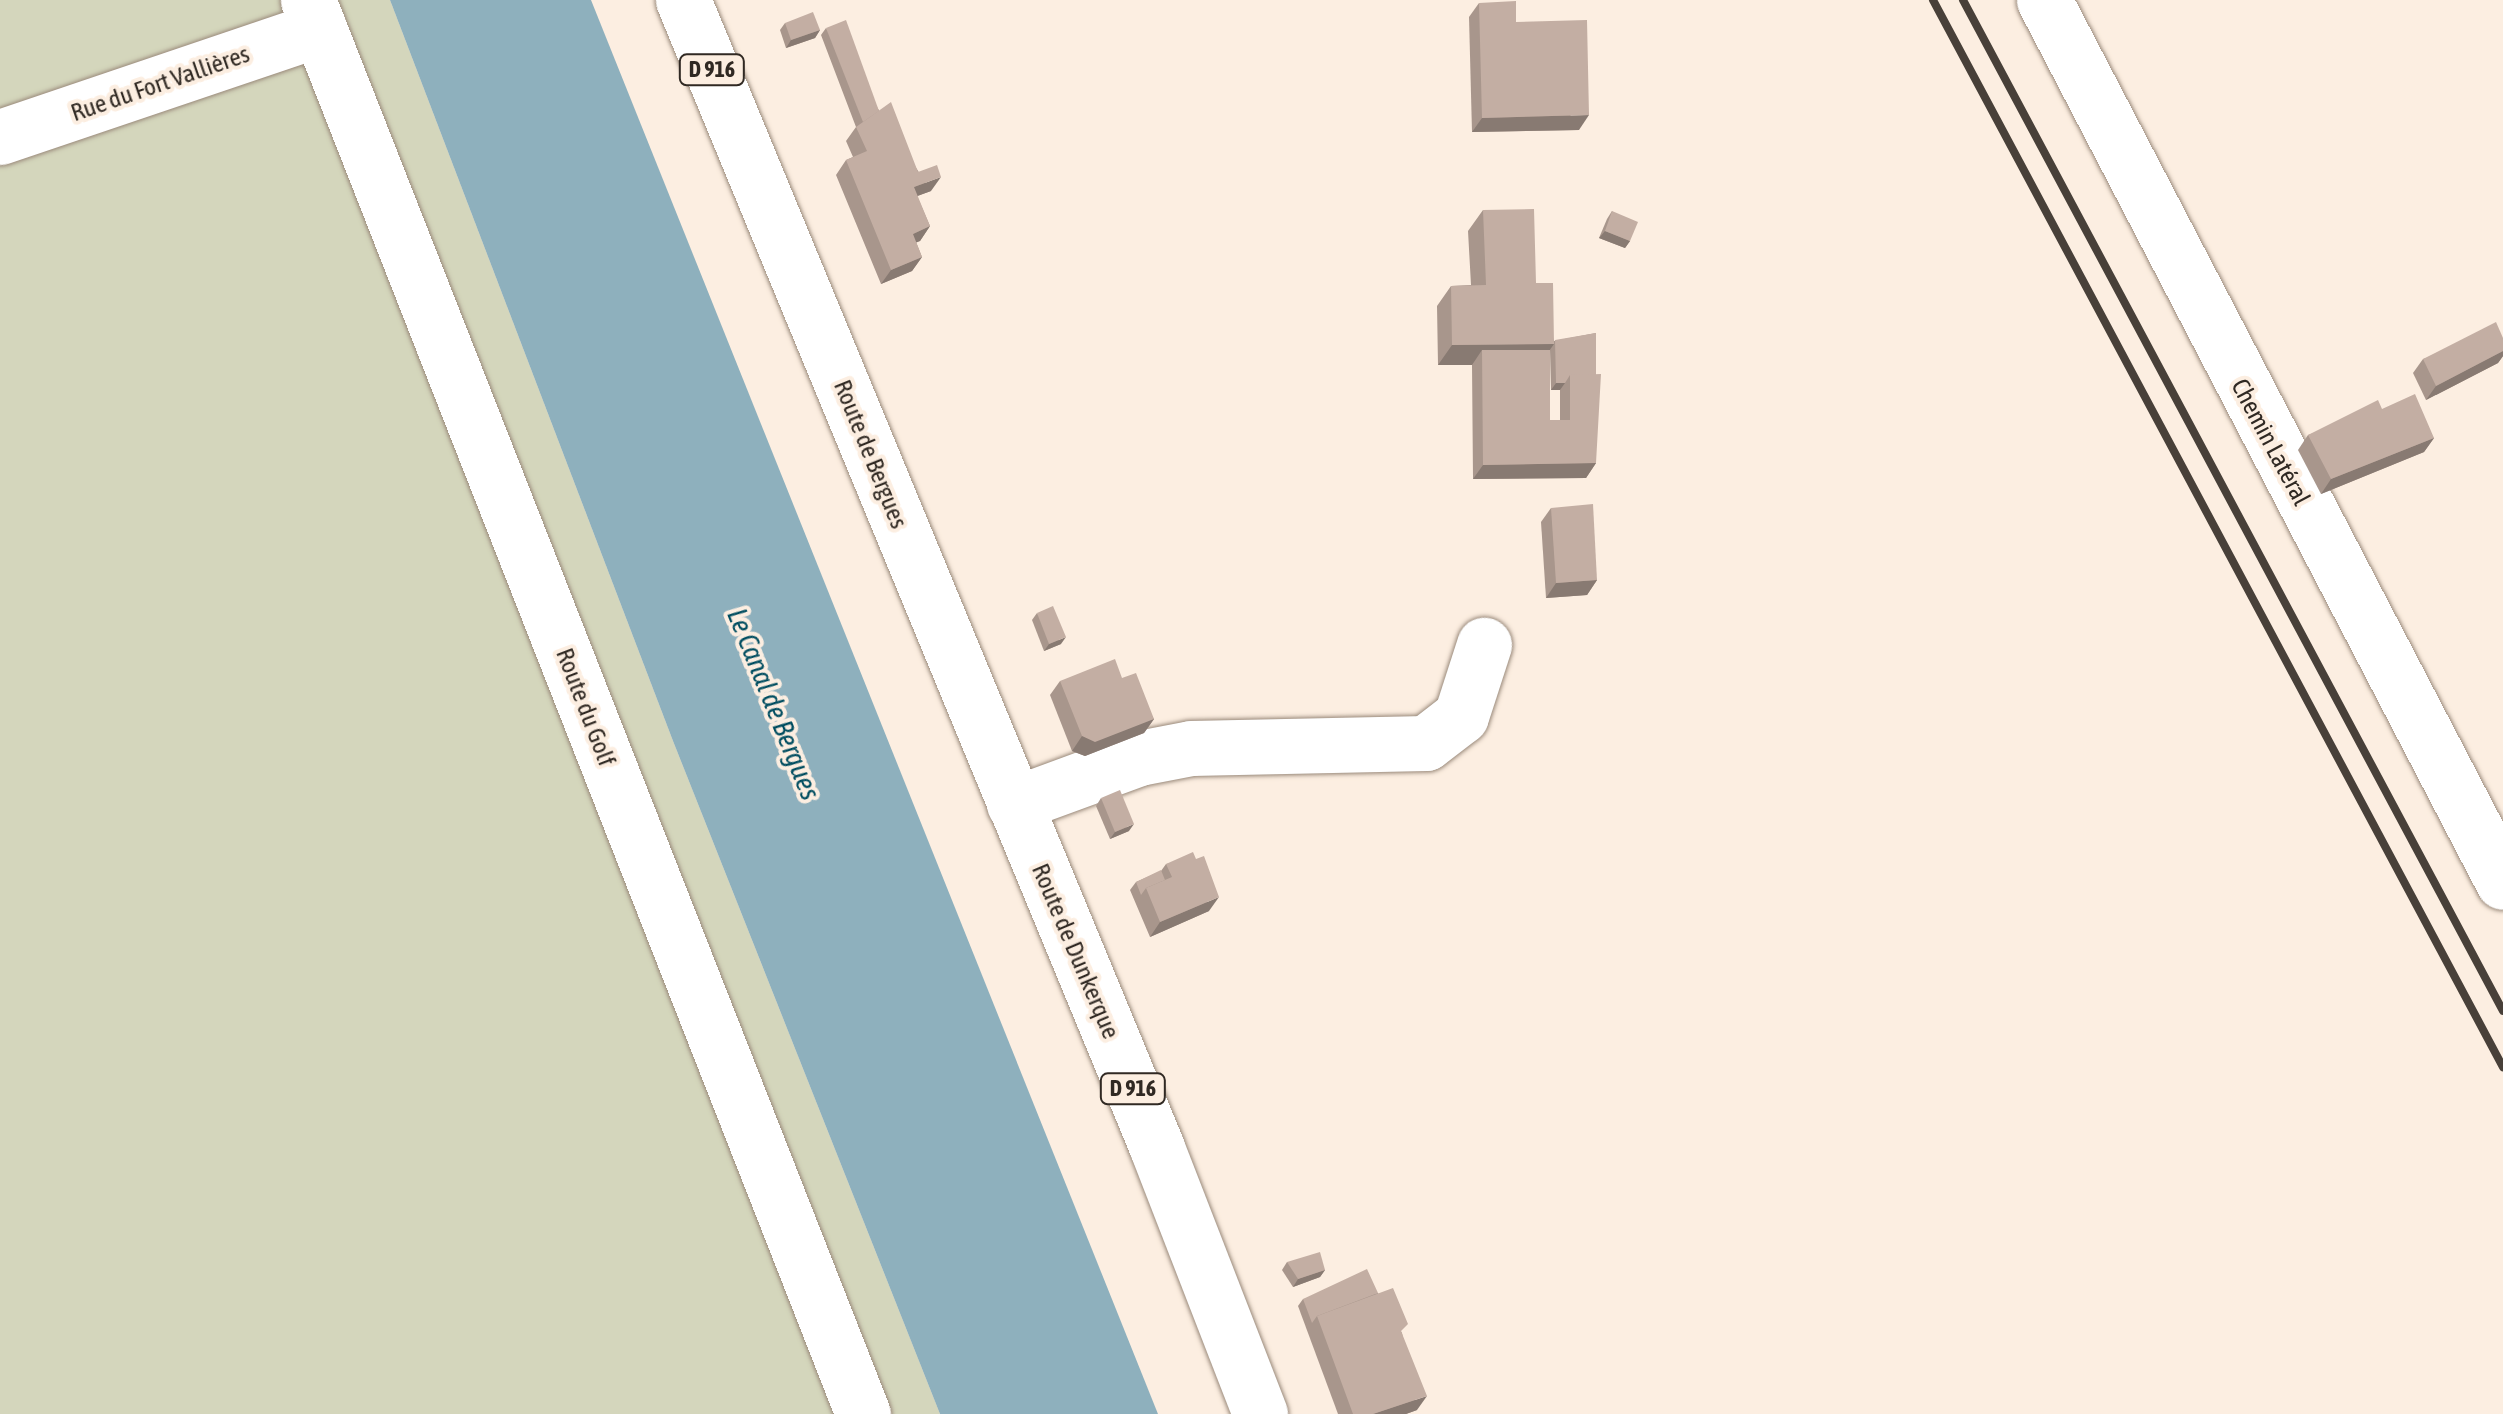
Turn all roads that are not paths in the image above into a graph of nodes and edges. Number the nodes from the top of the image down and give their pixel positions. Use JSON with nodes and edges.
{"nodes":[{"id":1,"x":683,"y":0,"type":"edge"},
{"id":2,"x":2044,"y":0,"type":"edge"},
{"id":3,"x":314,"y":14,"type":"edge"},
{"id":4,"x":0,"y":137,"type":"edge"},
{"id":5,"x":1484,"y":645,"type":"dead end"},
{"id":6,"x":1007,"y":785,"type":"junction"},
{"id":7,"x":2503,"y":882,"type":"edge"},
{"id":8,"x":863,"y":1414,"type":"edge"},
{"id":9,"x":1260,"y":1414,"type":"edge"}],
"edges":[{"from":1,"to":6,"type":"street","name":"Route de Bergues","number":"D 916"},
{"from":2,"to":7,"type":"street","name":"Chemin Latéral"},
{"from":3,"to":4,"type":"street","name":"Rue du Fort Vallières"},
{"from":3,"to":8,"type":"street","name":"Route du Golf"},
{"from":5,"to":6,"type":"street"},
{"from":6,"to":9,"type":"street","name":"Route de Dunkerque","number":"D 916"}]}
